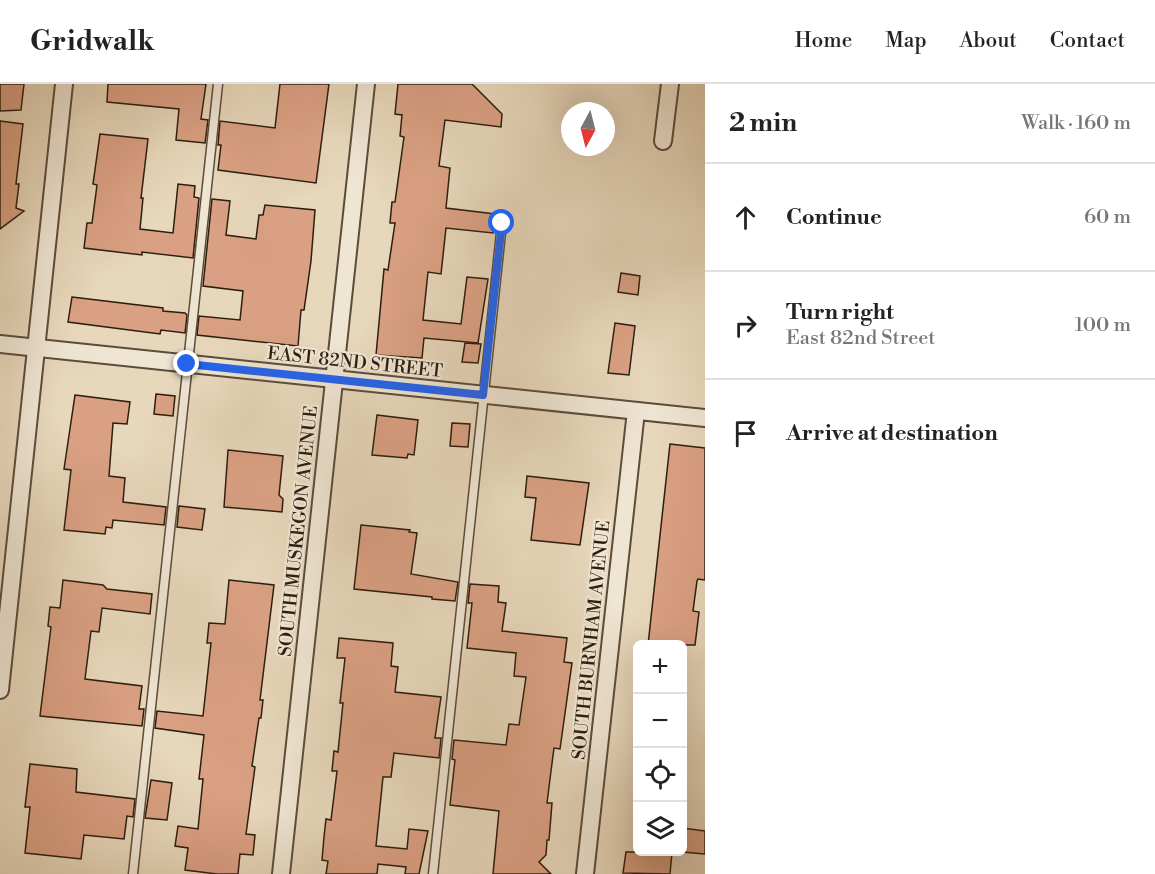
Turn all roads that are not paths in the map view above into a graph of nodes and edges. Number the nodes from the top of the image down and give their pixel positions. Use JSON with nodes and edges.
{"nodes":[{"id":1,"x":64,"y":84,"type":"edge"},
{"id":2,"x":218,"y":84,"type":"edge"},
{"id":3,"x":366,"y":84,"type":"edge"},
{"id":4,"x":670,"y":84,"type":"edge"},
{"id":5,"x":663,"y":141,"type":"dead end"},
{"id":6,"x":502,"y":223,"type":"dead end"},
{"id":7,"x":0,"y":344,"type":"edge"},
{"id":8,"x":35,"y":348,"type":"junction"},
{"id":9,"x":187,"y":364,"type":"junction"},
{"id":10,"x":334,"y":379,"type":"junction"},
{"id":11,"x":483,"y":395,"type":"junction"},
{"id":12,"x":636,"y":411,"type":"junction"},
{"id":13,"x":705,"y":418,"type":"edge"},
{"id":14,"x":0,"y":690,"type":"edge"},
{"id":15,"x":134,"y":874,"type":"edge"},
{"id":16,"x":281,"y":874,"type":"edge"},
{"id":17,"x":433,"y":874,"type":"edge"},
{"id":18,"x":585,"y":874,"type":"edge"}],
"edges":[{"from":1,"to":8,"type":"street"},
{"from":2,"to":9,"type":"lane"},
{"from":3,"to":10,"type":"street","name":"SOUTH MUSKEGON AVENUE"},
{"from":4,"to":5,"type":"street"},
{"from":6,"to":11,"type":"lane"},
{"from":7,"to":8,"type":"street","name":"EAST 82ND STREET"},
{"from":8,"to":9,"type":"street","name":"EAST 82ND STREET"},
{"from":8,"to":14,"type":"street"},
{"from":9,"to":10,"type":"street","name":"EAST 82ND STREET"},
{"from":9,"to":15,"type":"lane"},
{"from":10,"to":11,"type":"street","name":"EAST 82ND STREET"},
{"from":10,"to":16,"type":"street","name":"SOUTH MUSKEGON AVENUE"},
{"from":11,"to":12,"type":"street","name":"EAST 82ND STREET"},
{"from":11,"to":17,"type":"lane"},
{"from":12,"to":13,"type":"street","name":"EAST 82ND STREET"},
{"from":12,"to":18,"type":"street","name":"SOUTH BURNHAM AVENUE"}]}
